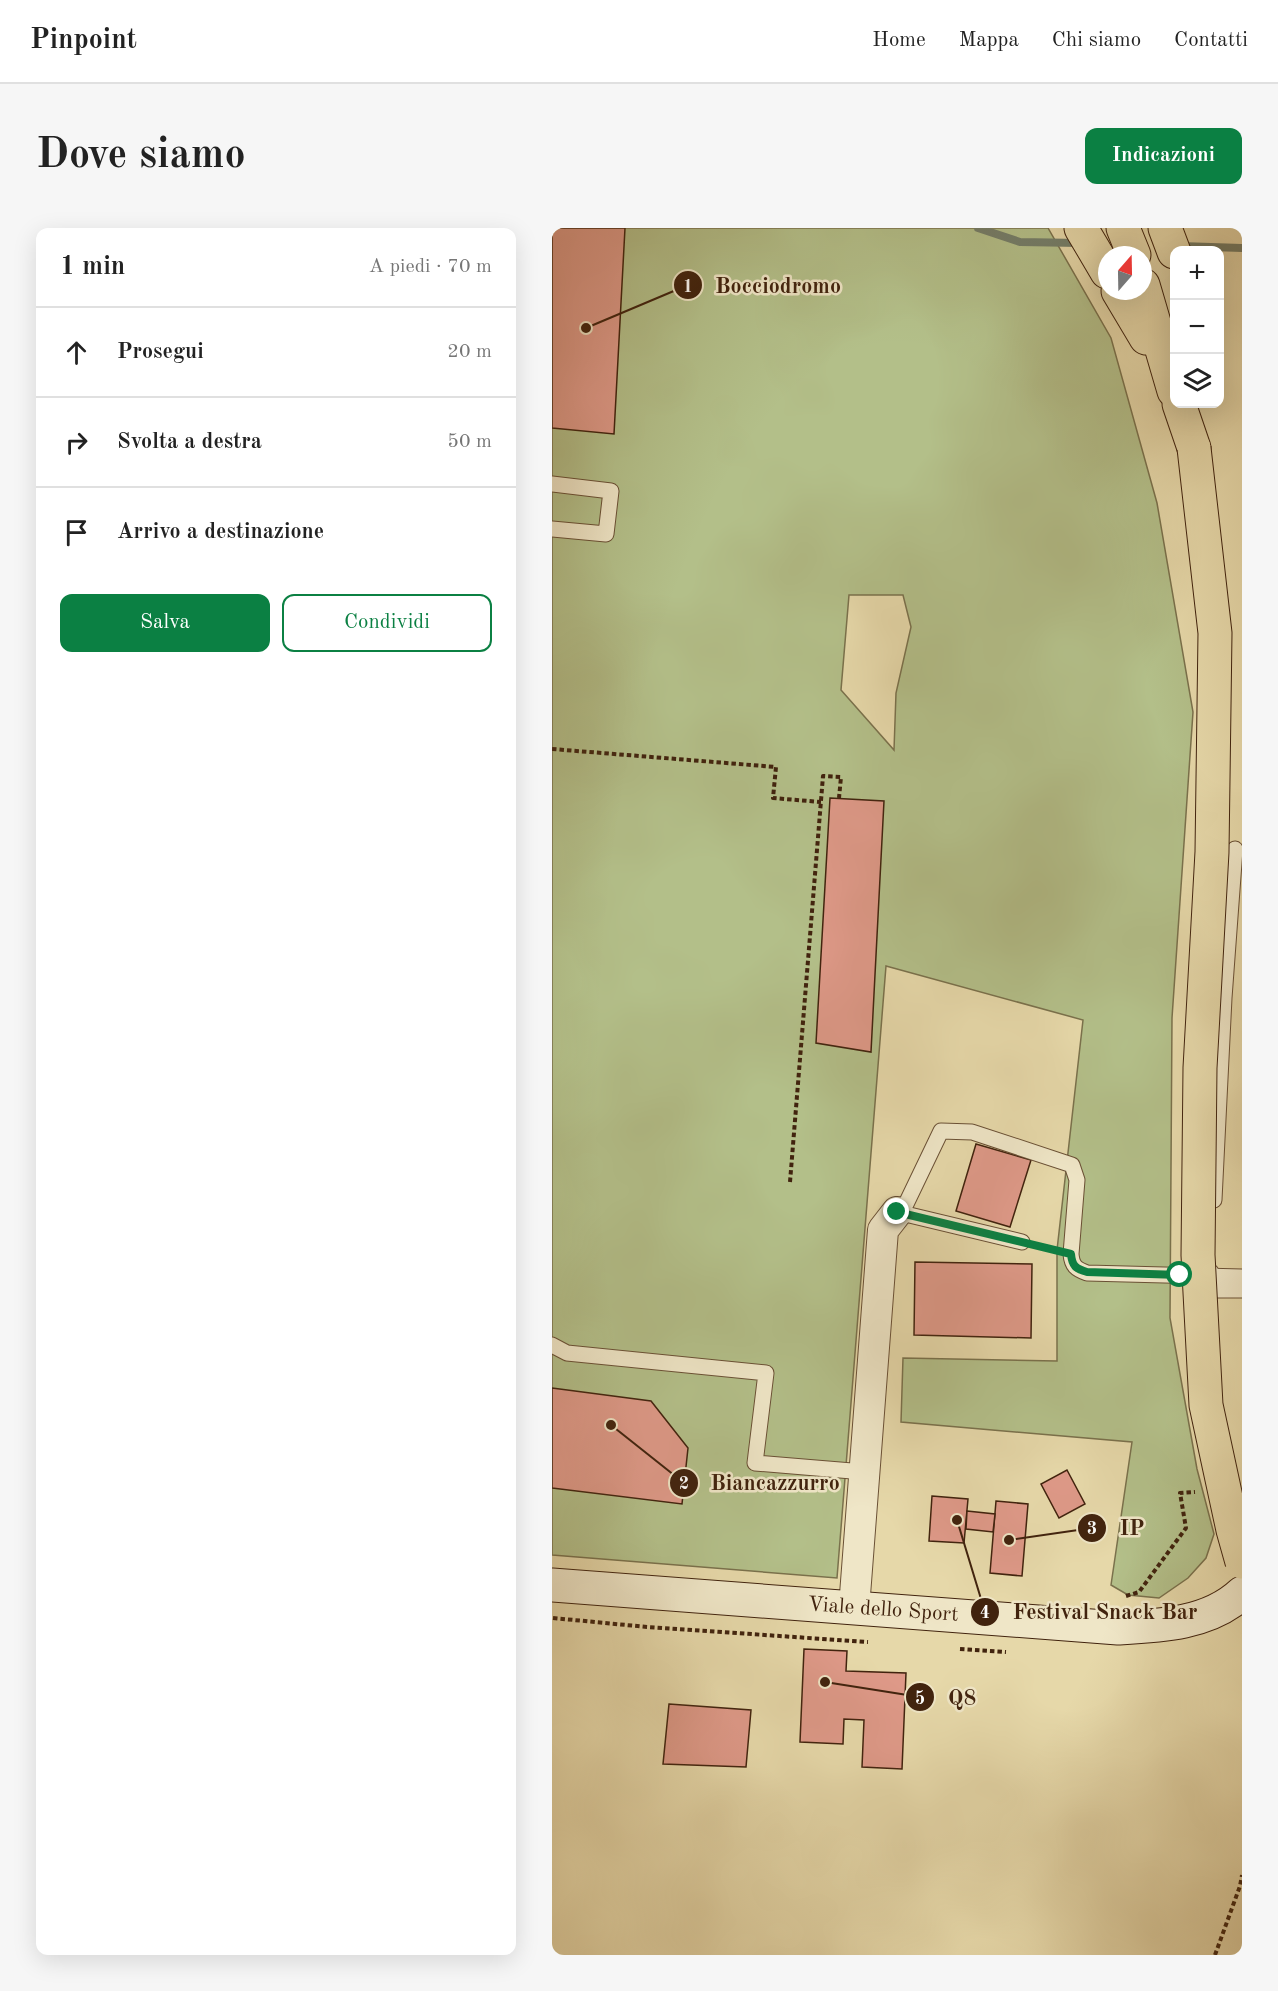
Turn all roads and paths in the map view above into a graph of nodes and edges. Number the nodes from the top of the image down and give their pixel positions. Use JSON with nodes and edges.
{"nodes":[{"id":1,"x":1081,"y":228,"type":"edge"},
{"id":2,"x":1123,"y":228,"type":"edge"},
{"id":3,"x":1165,"y":228,"type":"edge"},
{"id":4,"x":1130,"y":246,"type":"edge"},
{"id":5,"x":1172,"y":246,"type":"edge"},
{"id":6,"x":1098,"y":257,"type":"edge"},
{"id":7,"x":1123,"y":300,"type":"edge"},
{"id":8,"x":1147,"y":300,"type":"edge"},
{"id":9,"x":1170,"y":377,"type":"edge"},
{"id":10,"x":1170,"y":384,"type":"edge"},
{"id":11,"x":1180,"y":408,"type":"edge"},
{"id":12,"x":1192,"y":408,"type":"edge"},
{"id":13,"x":1194,"y":448,"type":"junction"},
{"id":14,"x":552,"y":484,"type":"edge"},
{"id":15,"x":552,"y":529,"type":"edge"},
{"id":16,"x":552,"y":749,"type":"edge"},
{"id":17,"x":839,"y":798,"type":"dead end"},
{"id":18,"x":821,"y":802,"type":"junction"},
{"id":19,"x":1235,"y":849,"type":"dead end"},
{"id":20,"x":790,"y":1182,"type":"dead end"},
{"id":21,"x":897,"y":1212,"type":"junction"},
{"id":22,"x":1022,"y":1242,"type":"dead end"},
{"id":23,"x":1210,"y":1276,"type":"junction"},
{"id":24,"x":1242,"y":1277,"type":"edge"},
{"id":25,"x":1242,"y":1290,"type":"edge"},
{"id":26,"x":552,"y":1345,"type":"edge"},
{"id":27,"x":864,"y":1472,"type":"junction"},
{"id":28,"x":1203,"y":1492,"type":"dead end"},
{"id":29,"x":1242,"y":1562,"type":"edge"},
{"id":30,"x":552,"y":1586,"type":"edge"},
{"id":31,"x":1242,"y":1593,"type":"edge"},
{"id":32,"x":1122,"y":1596,"type":"dead end"},
{"id":33,"x":854,"y":1608,"type":"junction"},
{"id":34,"x":1242,"y":1875,"type":"edge"},
{"id":35,"x":1215,"y":1955,"type":"edge"}],
"edges":[{"from":1,"to":6,"type":"highway"},
{"from":2,"to":4,"type":"highway"},
{"from":3,"to":5,"type":"highway"},
{"from":7,"to":10,"type":"highway"},
{"from":8,"to":9,"type":"highway"},
{"from":11,"to":13,"type":"highway"},
{"from":12,"to":13,"type":"highway"},
{"from":13,"to":29,"type":"highway","bridge":true},
{"from":14,"to":15,"type":"lane"},
{"from":16,"to":18,"type":"path"},
{"from":17,"to":18,"type":"path"},
{"from":18,"to":20,"type":"path"},
{"from":19,"to":23,"type":"lane"},
{"from":21,"to":22,"type":"lane"},
{"from":21,"to":23,"type":"lane"},
{"from":21,"to":27,"type":"street"},
{"from":23,"to":24,"type":"lane"},
{"from":23,"to":25,"type":"lane"},
{"from":26,"to":27,"type":"lane"},
{"from":27,"to":33,"type":"street"},
{"from":28,"to":32,"type":"path"},
{"from":30,"to":33,"type":"street","name":"Viale dello Sport"},
{"from":31,"to":33,"type":"street","name":"Viale dello Sport"},
{"from":34,"to":35,"type":"path"}]}
